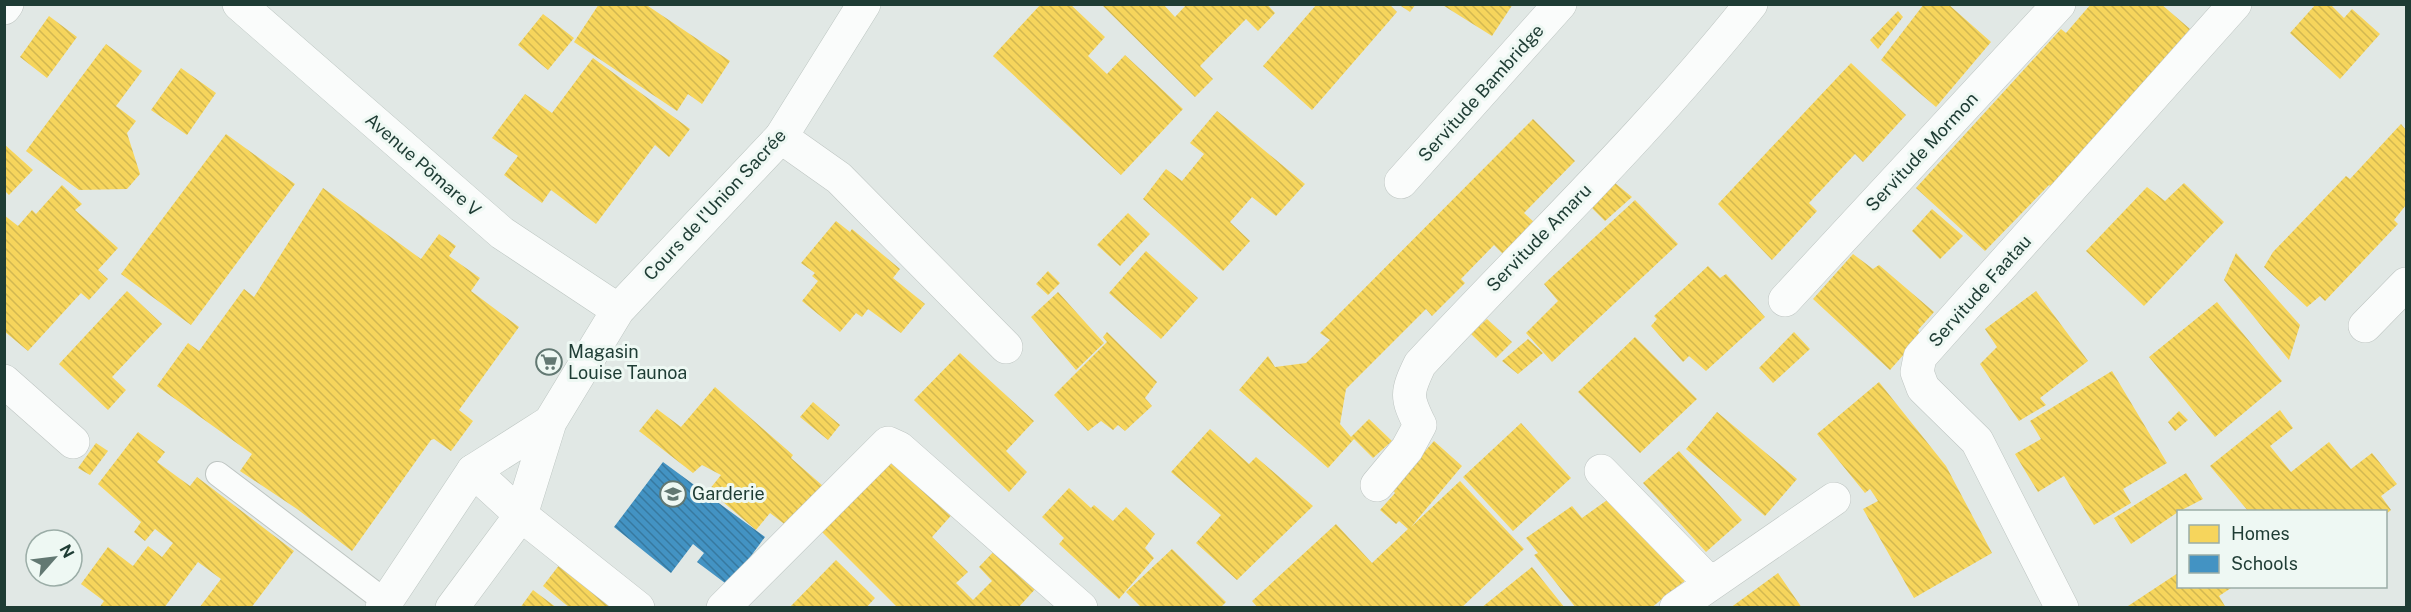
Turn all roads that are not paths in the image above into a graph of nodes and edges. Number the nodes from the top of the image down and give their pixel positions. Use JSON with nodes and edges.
{"nodes":[{"id":1,"x":239,"y":4,"type":"edge"},
{"id":2,"x":864,"y":4,"type":"edge"},
{"id":3,"x":1560,"y":4,"type":"edge"},
{"id":4,"x":1751,"y":4,"type":"edge"},
{"id":5,"x":2059,"y":4,"type":"edge"},
{"id":6,"x":2235,"y":4,"type":"edge"},
{"id":7,"x":781,"y":137,"type":"junction"},
{"id":8,"x":1401,"y":182,"type":"dead end"},
{"id":9,"x":2406,"y":284,"type":"edge"},
{"id":10,"x":1785,"y":300,"type":"dead end"},
{"id":11,"x":618,"y":310,"type":"junction"},
{"id":12,"x":2365,"y":326,"type":"dead end"},
{"id":13,"x":1006,"y":347,"type":"dead end"},
{"id":14,"x":4,"y":381,"type":"edge"},
{"id":15,"x":550,"y":422,"type":"junction"},
{"id":16,"x":73,"y":442,"type":"dead end"},
{"id":17,"x":473,"y":471,"type":"junction"},
{"id":18,"x":1601,"y":471,"type":"dead end"},
{"id":19,"x":218,"y":474,"type":"dead end"},
{"id":20,"x":1377,"y":485,"type":"dead end"},
{"id":21,"x":1834,"y":499,"type":"dead end"},
{"id":22,"x":521,"y":515,"type":"junction"},
{"id":23,"x":1710,"y":583,"type":"junction"},
{"id":24,"x":384,"y":605,"type":"edge"},
{"id":25,"x":452,"y":608,"type":"edge"},
{"id":26,"x":638,"y":608,"type":"edge"},
{"id":27,"x":723,"y":608,"type":"edge"},
{"id":28,"x":1082,"y":608,"type":"edge"},
{"id":29,"x":1676,"y":608,"type":"edge"},
{"id":30,"x":2062,"y":608,"type":"edge"}],
"edges":[{"from":1,"to":11,"type":"street","name":"Avenue Pōmare V"},
{"from":2,"to":7,"type":"street","name":"Cours de l'Union Sacrée"},
{"from":3,"to":8,"type":"street","name":"Servitude Bambridge"},
{"from":4,"to":20,"type":"street","name":"Servitude Amaru"},
{"from":5,"to":10,"type":"street","name":"Servitude Mormon"},
{"from":6,"to":30,"type":"street","name":"Servitude Faatau"},
{"from":7,"to":11,"type":"street","name":"Cours de l'Union Sacrée"},
{"from":7,"to":13,"type":"street"},
{"from":9,"to":12,"type":"street"},
{"from":11,"to":15,"type":"street","name":"Cours de l'Union Sacrée"},
{"from":14,"to":16,"type":"street"},
{"from":15,"to":17,"type":"street"},
{"from":15,"to":22,"type":"street"},
{"from":17,"to":22,"type":"street"},
{"from":17,"to":24,"type":"street"},
{"from":18,"to":23,"type":"street"},
{"from":19,"to":24,"type":"lane"},
{"from":21,"to":23,"type":"street"},
{"from":22,"to":25,"type":"street"},
{"from":22,"to":26,"type":"street"},
{"from":23,"to":29,"type":"street"},
{"from":27,"to":28,"type":"street"}]}
